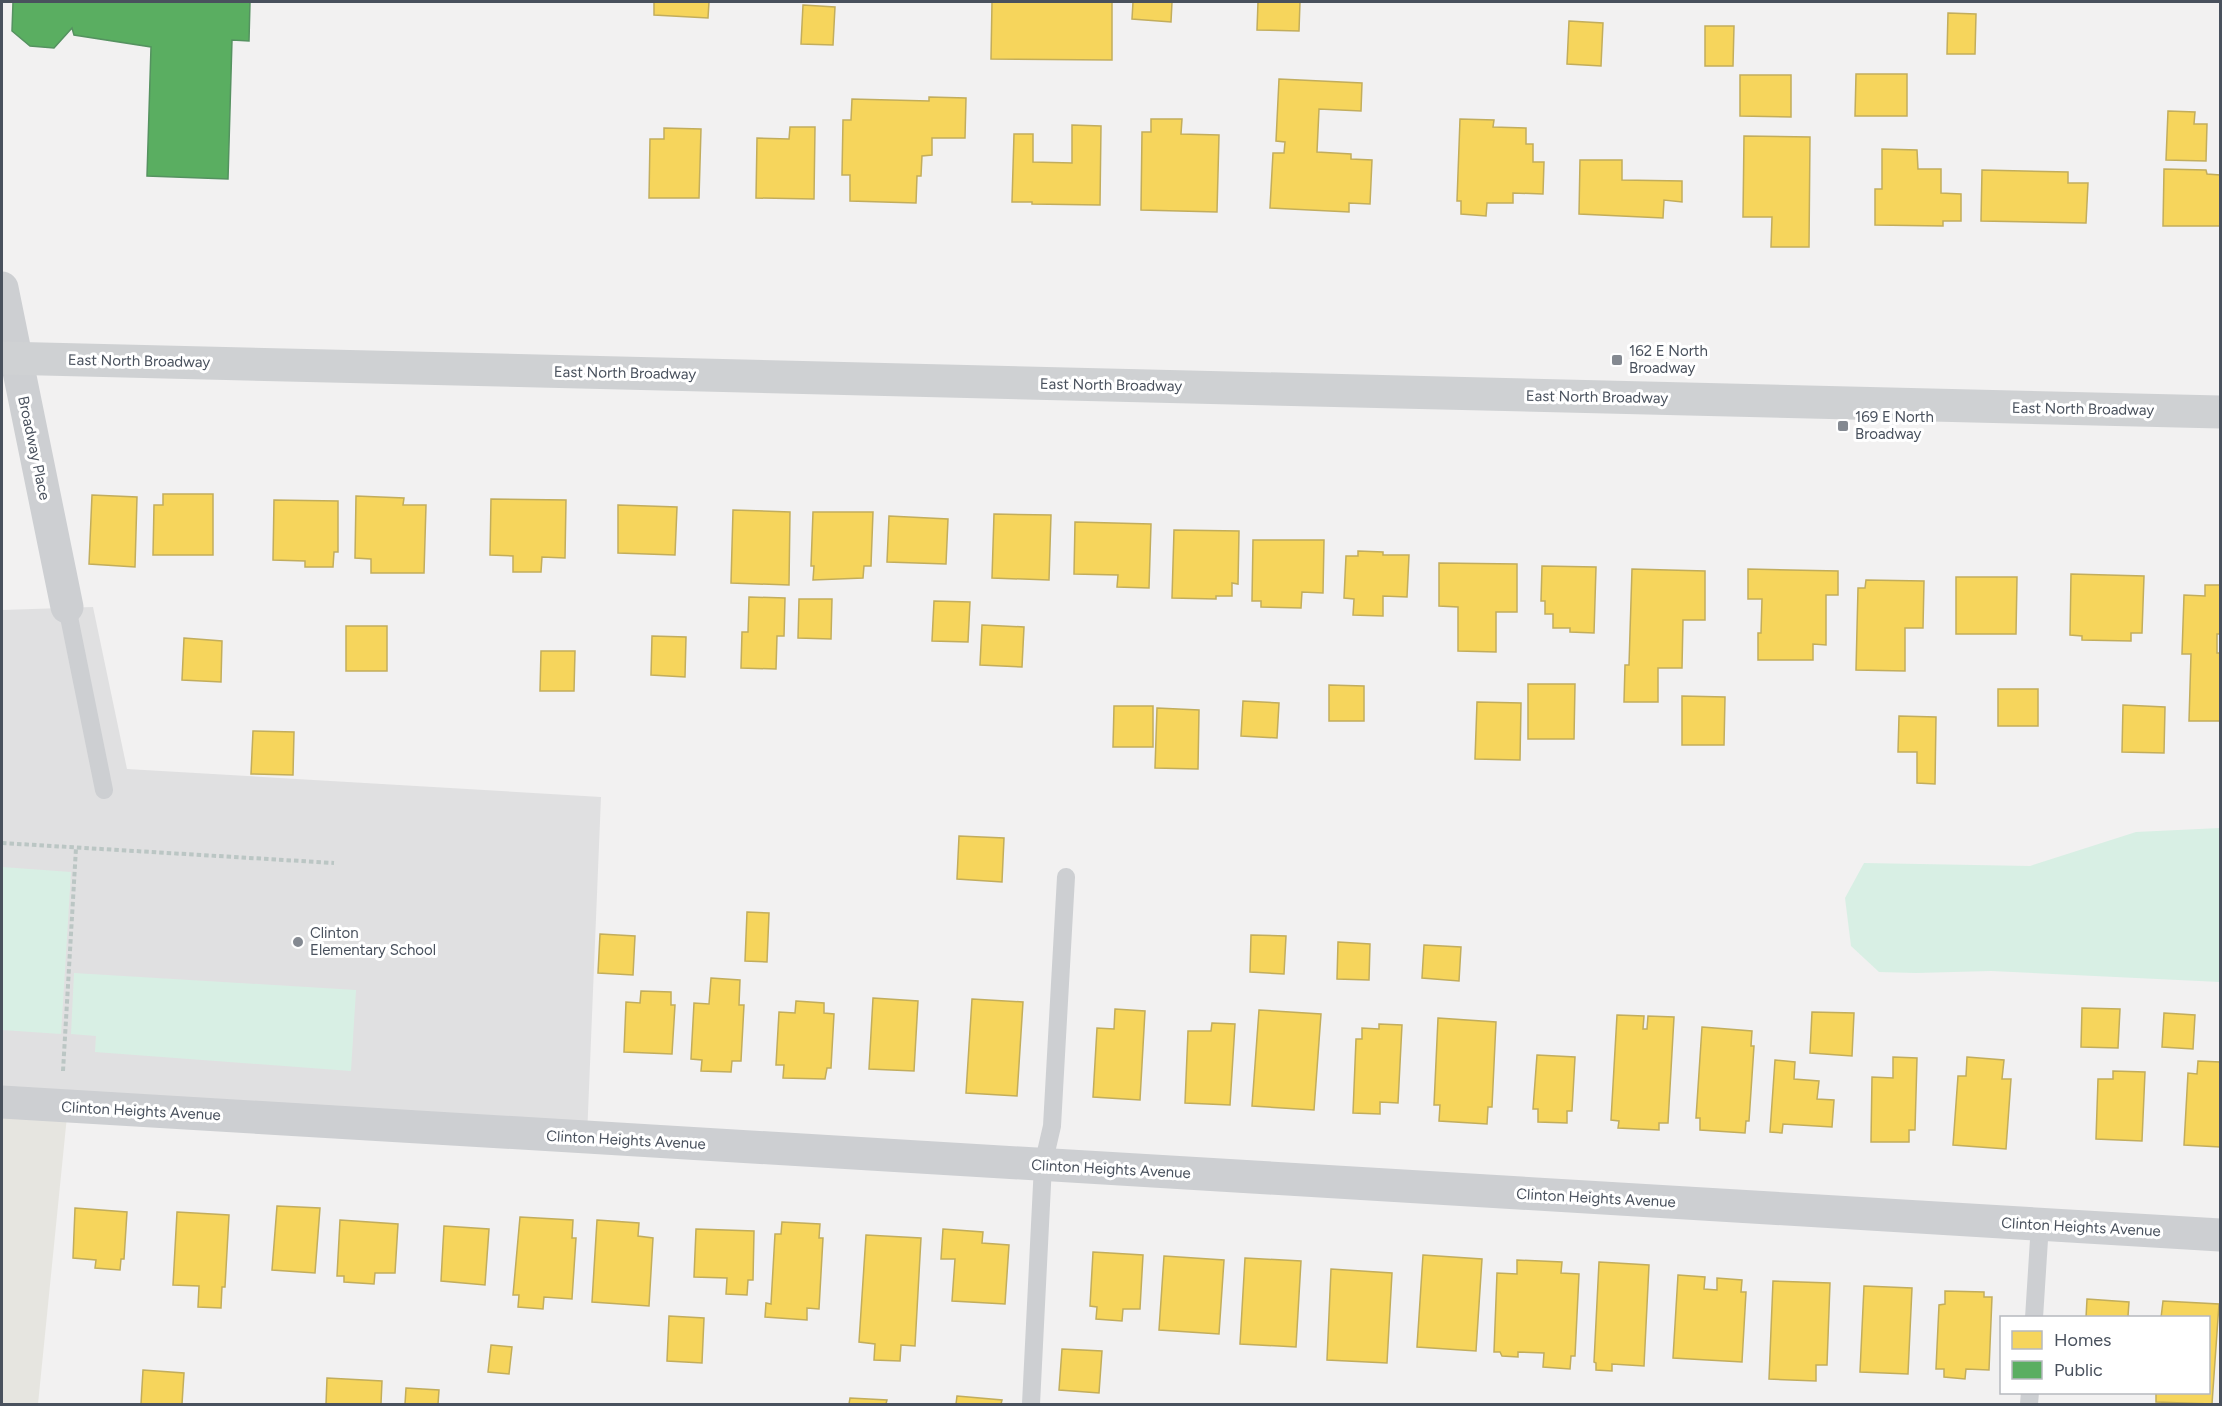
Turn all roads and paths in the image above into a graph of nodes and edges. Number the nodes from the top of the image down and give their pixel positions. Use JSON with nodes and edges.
{"nodes":[{"id":1,"x":2,"y":288,"type":"edge"},
{"id":2,"x":9,"y":358,"type":"edge"},
{"id":3,"x":2220,"y":412,"type":"edge"},
{"id":4,"x":67,"y":608,"type":"joint"},
{"id":5,"x":104,"y":790,"type":"dead end"},
{"id":6,"x":2,"y":843,"type":"edge"},
{"id":7,"x":76,"y":848,"type":"junction"},
{"id":8,"x":334,"y":863,"type":"dead end"},
{"id":9,"x":1066,"y":878,"type":"dead end"},
{"id":10,"x":63,"y":1075,"type":"dead end"},
{"id":11,"x":2,"y":1102,"type":"edge"},
{"id":12,"x":1043,"y":1165,"type":"junction"},
{"id":13,"x":2040,"y":1224,"type":"junction"},
{"id":14,"x":2220,"y":1235,"type":"edge"},
{"id":15,"x":2034,"y":1316,"type":"edge"},
{"id":16,"x":1031,"y":1404,"type":"edge"}],
"edges":[{"from":1,"to":2,"type":"street","name":"Broadway Place"},
{"from":2,"to":3,"type":"main road","name":"East North Broadway"},
{"from":2,"to":4,"type":"street","name":"Broadway Place"},
{"from":4,"to":5,"type":"lane"},
{"from":6,"to":7,"type":"path"},
{"from":7,"to":8,"type":"path"},
{"from":7,"to":10,"type":"path"},
{"from":9,"to":12,"type":"lane"},
{"from":11,"to":12,"type":"street","name":"Clinton Heights Avenue"},
{"from":12,"to":13,"type":"street","name":"Clinton Heights Avenue"},
{"from":12,"to":16,"type":"lane"},
{"from":13,"to":14,"type":"street","name":"Clinton Heights Avenue"},
{"from":13,"to":15,"type":"lane"}]}
